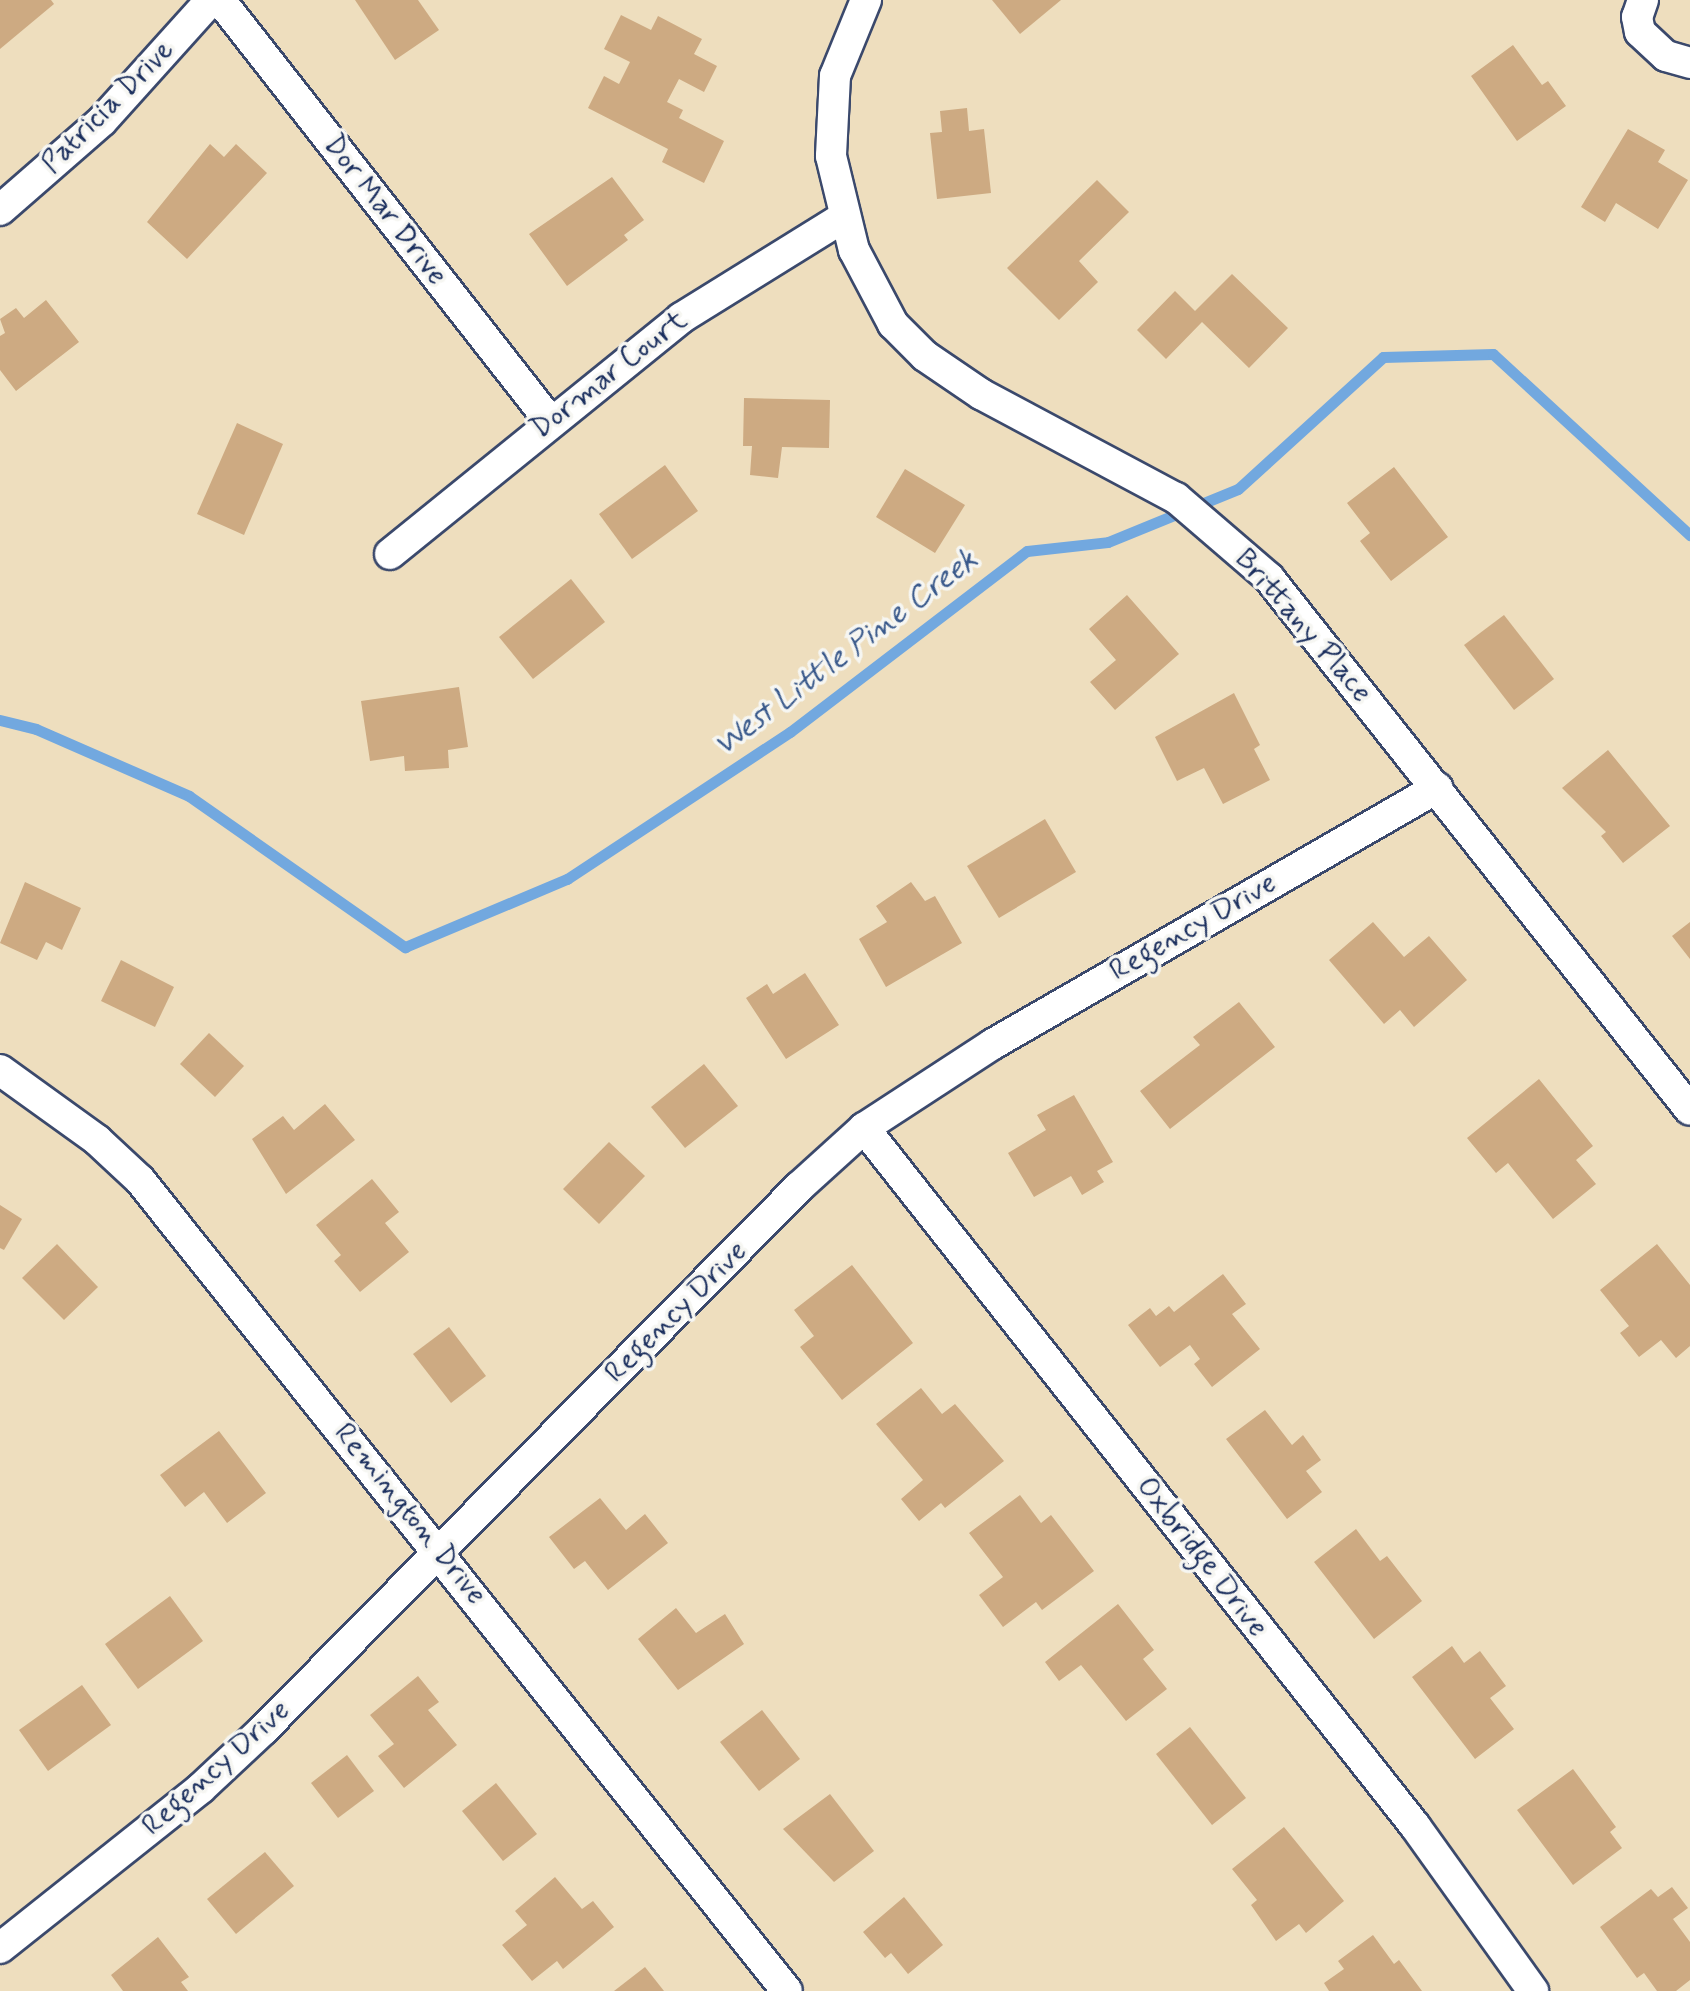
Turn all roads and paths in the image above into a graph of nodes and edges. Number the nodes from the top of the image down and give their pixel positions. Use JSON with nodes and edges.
{"nodes":[{"id":1,"x":211,"y":0,"type":"edge"},
{"id":2,"x":220,"y":0,"type":"edge"},
{"id":3,"x":866,"y":0,"type":"edge"},
{"id":4,"x":1643,"y":0,"type":"edge"},
{"id":5,"x":1690,"y":63,"type":"edge"},
{"id":6,"x":0,"y":210,"type":"edge"},
{"id":7,"x":842,"y":218,"type":"junction"},
{"id":8,"x":549,"y":420,"type":"junction"},
{"id":9,"x":390,"y":554,"type":"dead end"},
{"id":10,"x":1437,"y":788,"type":"junction"},
{"id":11,"x":0,"y":1070,"type":"edge"},
{"id":12,"x":1690,"y":1110,"type":"edge"},
{"id":13,"x":864,"y":1128,"type":"junction"},
{"id":14,"x":441,"y":1551,"type":"junction"},
{"id":15,"x":0,"y":1948,"type":"edge"},
{"id":16,"x":787,"y":1991,"type":"edge"},
{"id":17,"x":1533,"y":1991,"type":"edge"}],
"edges":[{"from":1,"to":6,"type":"street","name":"Patricia Drive"},
{"from":2,"to":8,"type":"street","name":"Dor Mar Drive"},
{"from":3,"to":7,"type":"street","name":"Brittany Place"},
{"from":4,"to":5,"type":"street"},
{"from":7,"to":8,"type":"street","name":"Dormar Court"},
{"from":7,"to":10,"type":"street","name":"Brittany Place"},
{"from":8,"to":9,"type":"street","name":"Dormar Court"},
{"from":10,"to":12,"type":"street","name":"Brittany Place"},
{"from":10,"to":13,"type":"street","name":"Regency Drive"},
{"from":11,"to":14,"type":"street","name":"Remington Drive"},
{"from":13,"to":14,"type":"street","name":"Regency Drive"},
{"from":13,"to":17,"type":"street","name":"Oxbridge Drive"},
{"from":14,"to":15,"type":"street","name":"Regency Drive"},
{"from":14,"to":16,"type":"street","name":"Remington Drive"}]}
